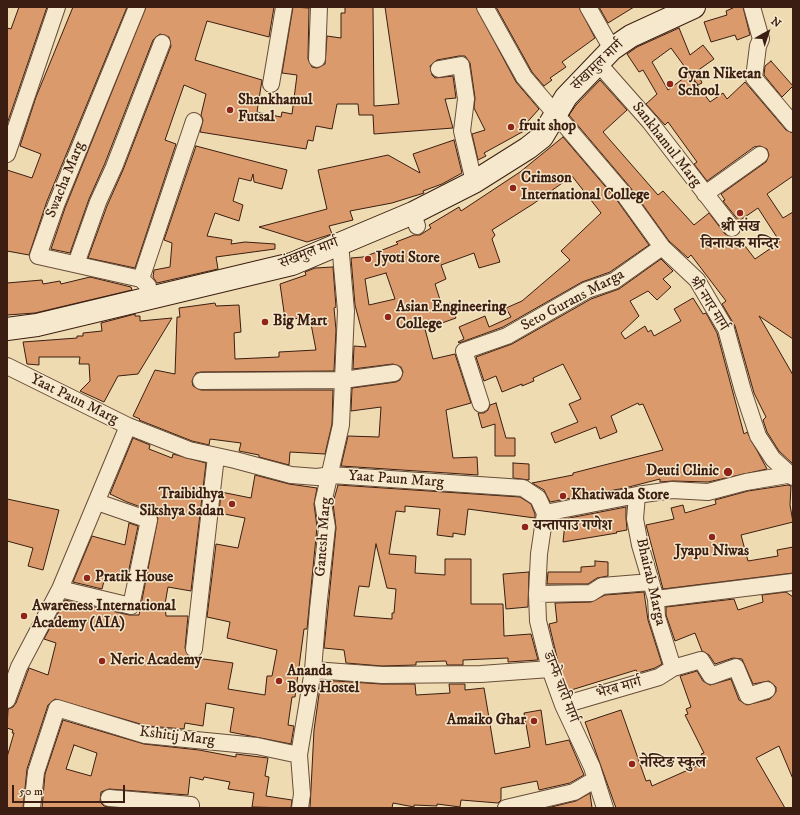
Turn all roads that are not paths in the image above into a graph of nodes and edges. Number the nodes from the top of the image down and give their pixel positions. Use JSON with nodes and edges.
{"nodes":[{"id":1,"x":57,"y":7,"type":"edge"},
{"id":2,"x":137,"y":7,"type":"edge"},
{"id":3,"x":284,"y":7,"type":"edge"},
{"id":4,"x":319,"y":7,"type":"edge"},
{"id":5,"x":485,"y":7,"type":"edge"},
{"id":6,"x":588,"y":7,"type":"edge"},
{"id":7,"x":694,"y":7,"type":"edge"},
{"id":8,"x":752,"y":7,"type":"edge"},
{"id":9,"x":162,"y":43,"type":"dead end"},
{"id":10,"x":605,"y":56,"type":"junction"},
{"id":11,"x":317,"y":59,"type":"dead end"},
{"id":12,"x":439,"y":69,"type":"dead end"},
{"id":13,"x":271,"y":84,"type":"dead end"},
{"id":14,"x":555,"y":115,"type":"junction"},
{"id":15,"x":194,"y":121,"type":"dead end"},
{"id":16,"x":793,"y":124,"type":"edge"},
{"id":17,"x":7,"y":154,"type":"edge"},
{"id":18,"x":760,"y":155,"type":"dead end"},
{"id":19,"x":474,"y":182,"type":"junction"},
{"id":20,"x":705,"y":194,"type":"junction"},
{"id":21,"x":732,"y":228,"type":"dead end"},
{"id":22,"x":340,"y":243,"type":"junction"},
{"id":23,"x":662,"y":247,"type":"junction"},
{"id":24,"x":76,"y":264,"type":"junction"},
{"id":25,"x":141,"y":279,"type":"junction"},
{"id":26,"x":158,"y":296,"type":"junction"},
{"id":27,"x":7,"y":329,"type":"edge"},
{"id":28,"x":7,"y":366,"type":"edge"},
{"id":29,"x":394,"y":373,"type":"dead end"},
{"id":30,"x":343,"y":380,"type":"junction"},
{"id":31,"x":201,"y":381,"type":"dead end"},
{"id":32,"x":481,"y":404,"type":"dead end"},
{"id":33,"x":128,"y":426,"type":"junction"},
{"id":34,"x":216,"y":456,"type":"junction"},
{"id":35,"x":331,"y":475,"type":"junction"},
{"id":36,"x":792,"y":475,"type":"edge"},
{"id":37,"x":637,"y":495,"type":"junction"},
{"id":38,"x":97,"y":502,"type":"junction"},
{"id":39,"x":545,"y":513,"type":"junction"},
{"id":40,"x":651,"y":582,"type":"junction"},
{"id":41,"x":793,"y":582,"type":"edge"},
{"id":42,"x":60,"y":589,"type":"junction"},
{"id":43,"x":537,"y":594,"type":"junction"},
{"id":44,"x":656,"y":599,"type":"junction"},
{"id":45,"x":194,"y":649,"type":"dead end"},
{"id":46,"x":673,"y":668,"type":"junction"},
{"id":47,"x":550,"y":669,"type":"junction"},
{"id":48,"x":313,"y":670,"type":"junction"},
{"id":49,"x":767,"y":690,"type":"dead end"},
{"id":50,"x":8,"y":697,"type":"edge"},
{"id":51,"x":563,"y":705,"type":"junction"},
{"id":52,"x":299,"y":755,"type":"junction"},
{"id":53,"x":596,"y":779,"type":"junction"},
{"id":54,"x":109,"y":798,"type":"dead end"},
{"id":55,"x":32,"y":808,"type":"edge"},
{"id":56,"x":191,"y":808,"type":"edge"},
{"id":57,"x":300,"y":808,"type":"edge"},
{"id":58,"x":506,"y":808,"type":"edge"},
{"id":59,"x":605,"y":808,"type":"edge"}],
"edges":[{"from":1,"to":17,"type":"street"},
{"from":2,"to":24,"type":"street","name":"Swacha Marg"},
{"from":3,"to":13,"type":"street"},
{"from":4,"to":11,"type":"street"},
{"from":5,"to":14,"type":"street","name":"श्री नगर मार्ग"},
{"from":6,"to":10,"type":"street","name":"Sankhamul Marg"},
{"from":7,"to":10,"type":"main road","name":"संखामुल मार्ग"},
{"from":8,"to":16,"type":"street"},
{"from":9,"to":24,"type":"street"},
{"from":10,"to":14,"type":"main road","name":"संखामुल मार्ग"},
{"from":10,"to":20,"type":"street","name":"Sankhamul Marg"},
{"from":12,"to":19,"type":"street"},
{"from":14,"to":19,"type":"main road","name":"संखमुल मार्ग"},
{"from":14,"to":23,"type":"street","name":"श्री नगर मार्ग"},
{"from":15,"to":25,"type":"street"},
{"from":18,"to":20,"type":"street"},
{"from":19,"to":22,"type":"main road","name":"संखमुल मार्ग"},
{"from":20,"to":21,"type":"street","name":"Sankhamul Marg"},
{"from":22,"to":26,"type":"main road","name":"संखमुल मार्ग"},
{"from":22,"to":30,"type":"street","name":"Ganesh Marg"},
{"from":23,"to":32,"type":"street","name":"Seto Gurans Marga"},
{"from":23,"to":36,"type":"street","name":"श्री नगर मार्ग"},
{"from":24,"to":25,"type":"street","name":"Swacha Marg"},
{"from":25,"to":26,"type":"street"},
{"from":26,"to":27,"type":"main road","name":"संखमुल मार्ग"},
{"from":28,"to":33,"type":"street","name":"Yaat Paun Marg"},
{"from":29,"to":30,"type":"street"},
{"from":30,"to":31,"type":"street"},
{"from":30,"to":35,"type":"street","name":"Ganesh Marg"},
{"from":33,"to":34,"type":"street","name":"Yaat Paun Marg"},
{"from":33,"to":38,"type":"street"},
{"from":34,"to":35,"type":"street","name":"Yaat Paun Marg"},
{"from":34,"to":45,"type":"street"},
{"from":35,"to":39,"type":"street","name":"Yaat Paun Marg"},
{"from":35,"to":48,"type":"street","name":"Ganesh Marg"},
{"from":36,"to":37,"type":"street"},
{"from":37,"to":39,"type":"street"},
{"from":37,"to":40,"type":"street","name":"Bhairab Marga"},
{"from":38,"to":42,"type":"street"},
{"from":38,"to":42,"type":"street"},
{"from":39,"to":43,"type":"street","name":"डान्फे चारी मार्ग"},
{"from":40,"to":43,"type":"street"},
{"from":40,"to":44,"type":"street","name":"Bhairab Marga"},
{"from":41,"to":44,"type":"street"},
{"from":42,"to":50,"type":"street"},
{"from":43,"to":47,"type":"street","name":"डान्फे चारी मार्ग"},
{"from":44,"to":46,"type":"street","name":"Bhairab Marga"},
{"from":46,"to":49,"type":"street","name":"भैरब मार्ग"},
{"from":46,"to":51,"type":"street","name":"भैरब मार्ग"},
{"from":47,"to":48,"type":"street"},
{"from":47,"to":51,"type":"street","name":"डान्फे चारी मार्ग"},
{"from":48,"to":52,"type":"street","name":"Ganesh Marg"},
{"from":51,"to":53,"type":"street","name":"डान्फे चारी मार्ग"},
{"from":52,"to":55,"type":"street","name":"Kshitij Marg"},
{"from":52,"to":57,"type":"street","name":"Ganesh Marg"},
{"from":53,"to":58,"type":"street"},
{"from":53,"to":59,"type":"street","name":"डान्फे चारी मार्ग"},
{"from":54,"to":56,"type":"street"}]}
